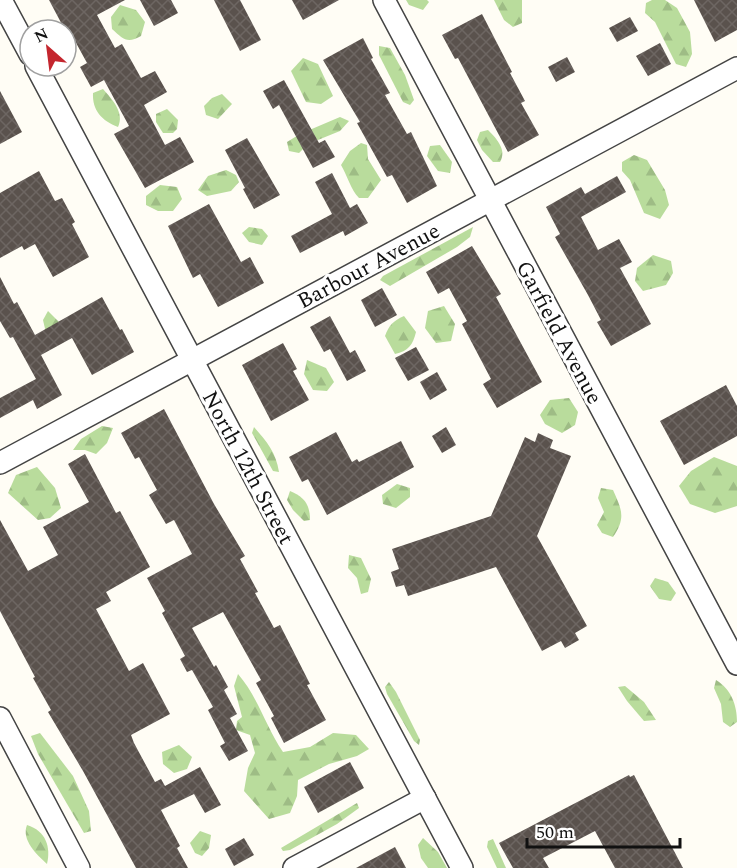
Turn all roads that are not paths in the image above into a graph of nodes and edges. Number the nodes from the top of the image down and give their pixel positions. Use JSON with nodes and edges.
{"nodes":[{"id":1,"x":1,"y":0,"type":"edge"},
{"id":2,"x":384,"y":0,"type":"edge"},
{"id":3,"x":18,"y":32,"type":"edge"},
{"id":4,"x":737,"y":68,"type":"edge"},
{"id":5,"x":42,"y":78,"type":"edge"},
{"id":6,"x":490,"y":200,"type":"junction"},
{"id":7,"x":192,"y":359,"type":"junction"},
{"id":8,"x":0,"y":463,"type":"edge"},
{"id":9,"x":737,"y":663,"type":"edge"},
{"id":10,"x":0,"y":718,"type":"edge"},
{"id":11,"x":425,"y":798,"type":"junction"},
{"id":12,"x":79,"y":868,"type":"edge"},
{"id":13,"x":294,"y":868,"type":"edge"},
{"id":14,"x":462,"y":868,"type":"edge"}],
"edges":[{"from":1,"to":3,"type":"street"},
{"from":2,"to":6,"type":"street","name":"Garfield Avenue"},
{"from":4,"to":6,"type":"street","name":"Barbour Avenue"},
{"from":5,"to":7,"type":"street","name":"North 12th Street"},
{"from":6,"to":7,"type":"street","name":"Barbour Avenue"},
{"from":6,"to":9,"type":"street","name":"Garfield Avenue"},
{"from":7,"to":8,"type":"street","name":"Barbour Avenue"},
{"from":7,"to":11,"type":"street","name":"North 12th Street"},
{"from":10,"to":12,"type":"street"},
{"from":11,"to":13,"type":"street"},
{"from":11,"to":14,"type":"street","name":"North 12th Street"}]}
